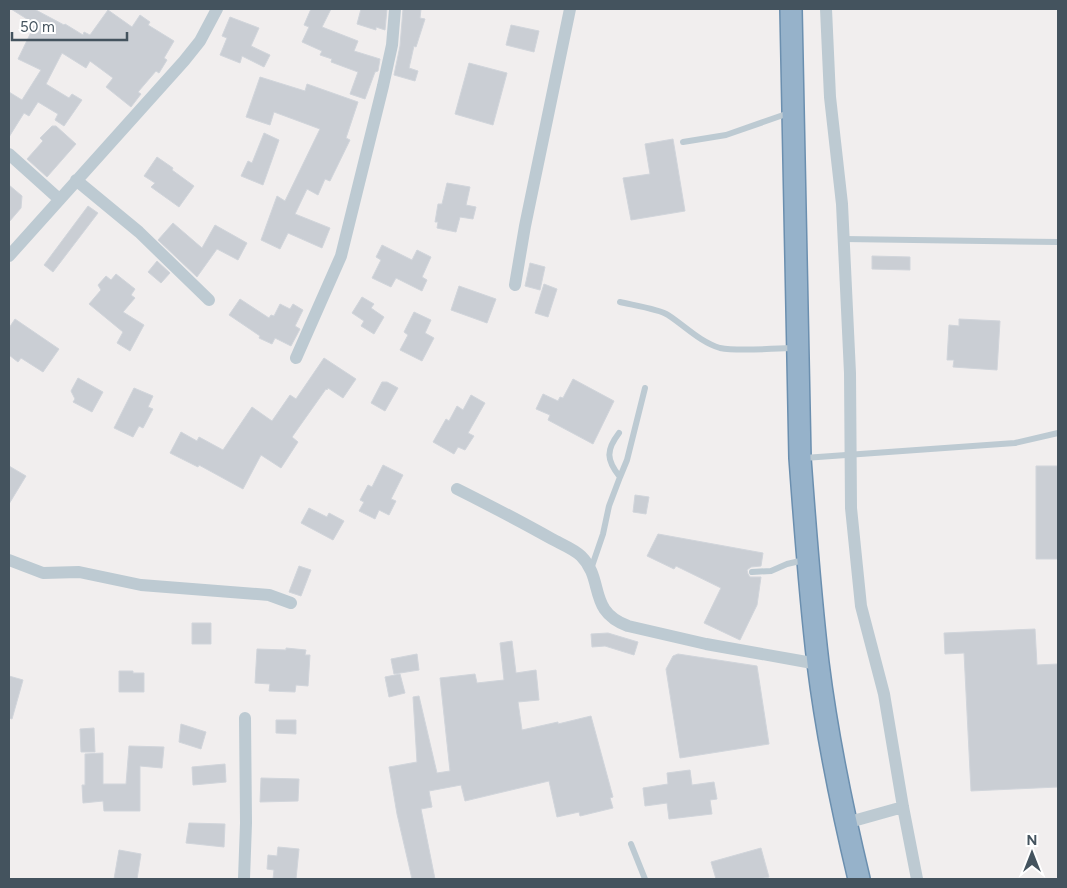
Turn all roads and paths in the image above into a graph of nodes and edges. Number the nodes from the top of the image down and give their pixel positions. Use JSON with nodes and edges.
{"nodes":[{"id":1,"x":217,"y":9,"type":"edge"},
{"id":2,"x":395,"y":9,"type":"edge"},
{"id":3,"x":570,"y":9,"type":"edge"},
{"id":4,"x":790,"y":9,"type":"edge"},
{"id":5,"x":826,"y":9,"type":"edge"},
{"id":6,"x":793,"y":112,"type":"junction"},
{"id":7,"x":683,"y":142,"type":"dead end"},
{"id":8,"x":9,"y":154,"type":"edge"},
{"id":9,"x":76,"y":180,"type":"junction"},
{"id":10,"x":59,"y":199,"type":"junction"},
{"id":11,"x":844,"y":239,"type":"junction"},
{"id":12,"x":1058,"y":242,"type":"edge"},
{"id":13,"x":12,"y":247,"type":"edge"},
{"id":14,"x":515,"y":285,"type":"dead end"},
{"id":15,"x":209,"y":300,"type":"dead end"},
{"id":16,"x":620,"y":302,"type":"dead end"},
{"id":17,"x":798,"y":348,"type":"junction"},
{"id":18,"x":296,"y":358,"type":"dead end"},
{"id":19,"x":645,"y":388,"type":"dead end"},
{"id":20,"x":619,"y":433,"type":"dead end"},
{"id":21,"x":1058,"y":433,"type":"edge"},
{"id":22,"x":851,"y":454,"type":"junction"},
{"id":23,"x":800,"y":458,"type":"junction"},
{"id":24,"x":620,"y":477,"type":"junction"},
{"id":25,"x":457,"y":489,"type":"dead end"},
{"id":26,"x":807,"y":559,"type":"junction"},
{"id":27,"x":9,"y":560,"type":"edge"},
{"id":28,"x":590,"y":570,"type":"junction"},
{"id":29,"x":752,"y":572,"type":"dead end"},
{"id":30,"x":291,"y":603,"type":"dead end"},
{"id":31,"x":818,"y":664,"type":"junction"},
{"id":32,"x":245,"y":718,"type":"dead end"},
{"id":33,"x":903,"y":807,"type":"junction"},
{"id":34,"x":846,"y":823,"type":"junction"},
{"id":35,"x":630,"y":844,"type":"dead end"},
{"id":36,"x":244,"y":879,"type":"edge"},
{"id":37,"x":645,"y":879,"type":"edge"},
{"id":38,"x":859,"y":879,"type":"edge"},
{"id":39,"x":917,"y":879,"type":"edge"}],
"edges":[{"from":1,"to":9,"type":"street"},
{"from":2,"to":18,"type":"street"},
{"from":3,"to":14,"type":"street"},
{"from":4,"to":6,"type":"highway"},
{"from":5,"to":11,"type":"street"},
{"from":6,"to":7,"type":"lane"},
{"from":6,"to":17,"type":"highway"},
{"from":8,"to":10,"type":"street"},
{"from":9,"to":10,"type":"street"},
{"from":9,"to":15,"type":"street"},
{"from":10,"to":13,"type":"street"},
{"from":11,"to":12,"type":"lane"},
{"from":11,"to":22,"type":"street"},
{"from":16,"to":17,"type":"lane"},
{"from":17,"to":23,"type":"highway"},
{"from":19,"to":24,"type":"lane"},
{"from":20,"to":24,"type":"lane"},
{"from":21,"to":22,"type":"lane"},
{"from":22,"to":23,"type":"lane"},
{"from":22,"to":33,"type":"street"},
{"from":23,"to":26,"type":"highway"},
{"from":24,"to":28,"type":"lane"},
{"from":25,"to":28,"type":"street"},
{"from":26,"to":29,"type":"lane"},
{"from":26,"to":31,"type":"highway"},
{"from":27,"to":30,"type":"street"},
{"from":28,"to":31,"type":"street"},
{"from":31,"to":34,"type":"highway"},
{"from":32,"to":36,"type":"street"},
{"from":33,"to":34,"type":"street"},
{"from":33,"to":39,"type":"street"},
{"from":34,"to":38,"type":"highway"},
{"from":35,"to":37,"type":"lane"}]}
